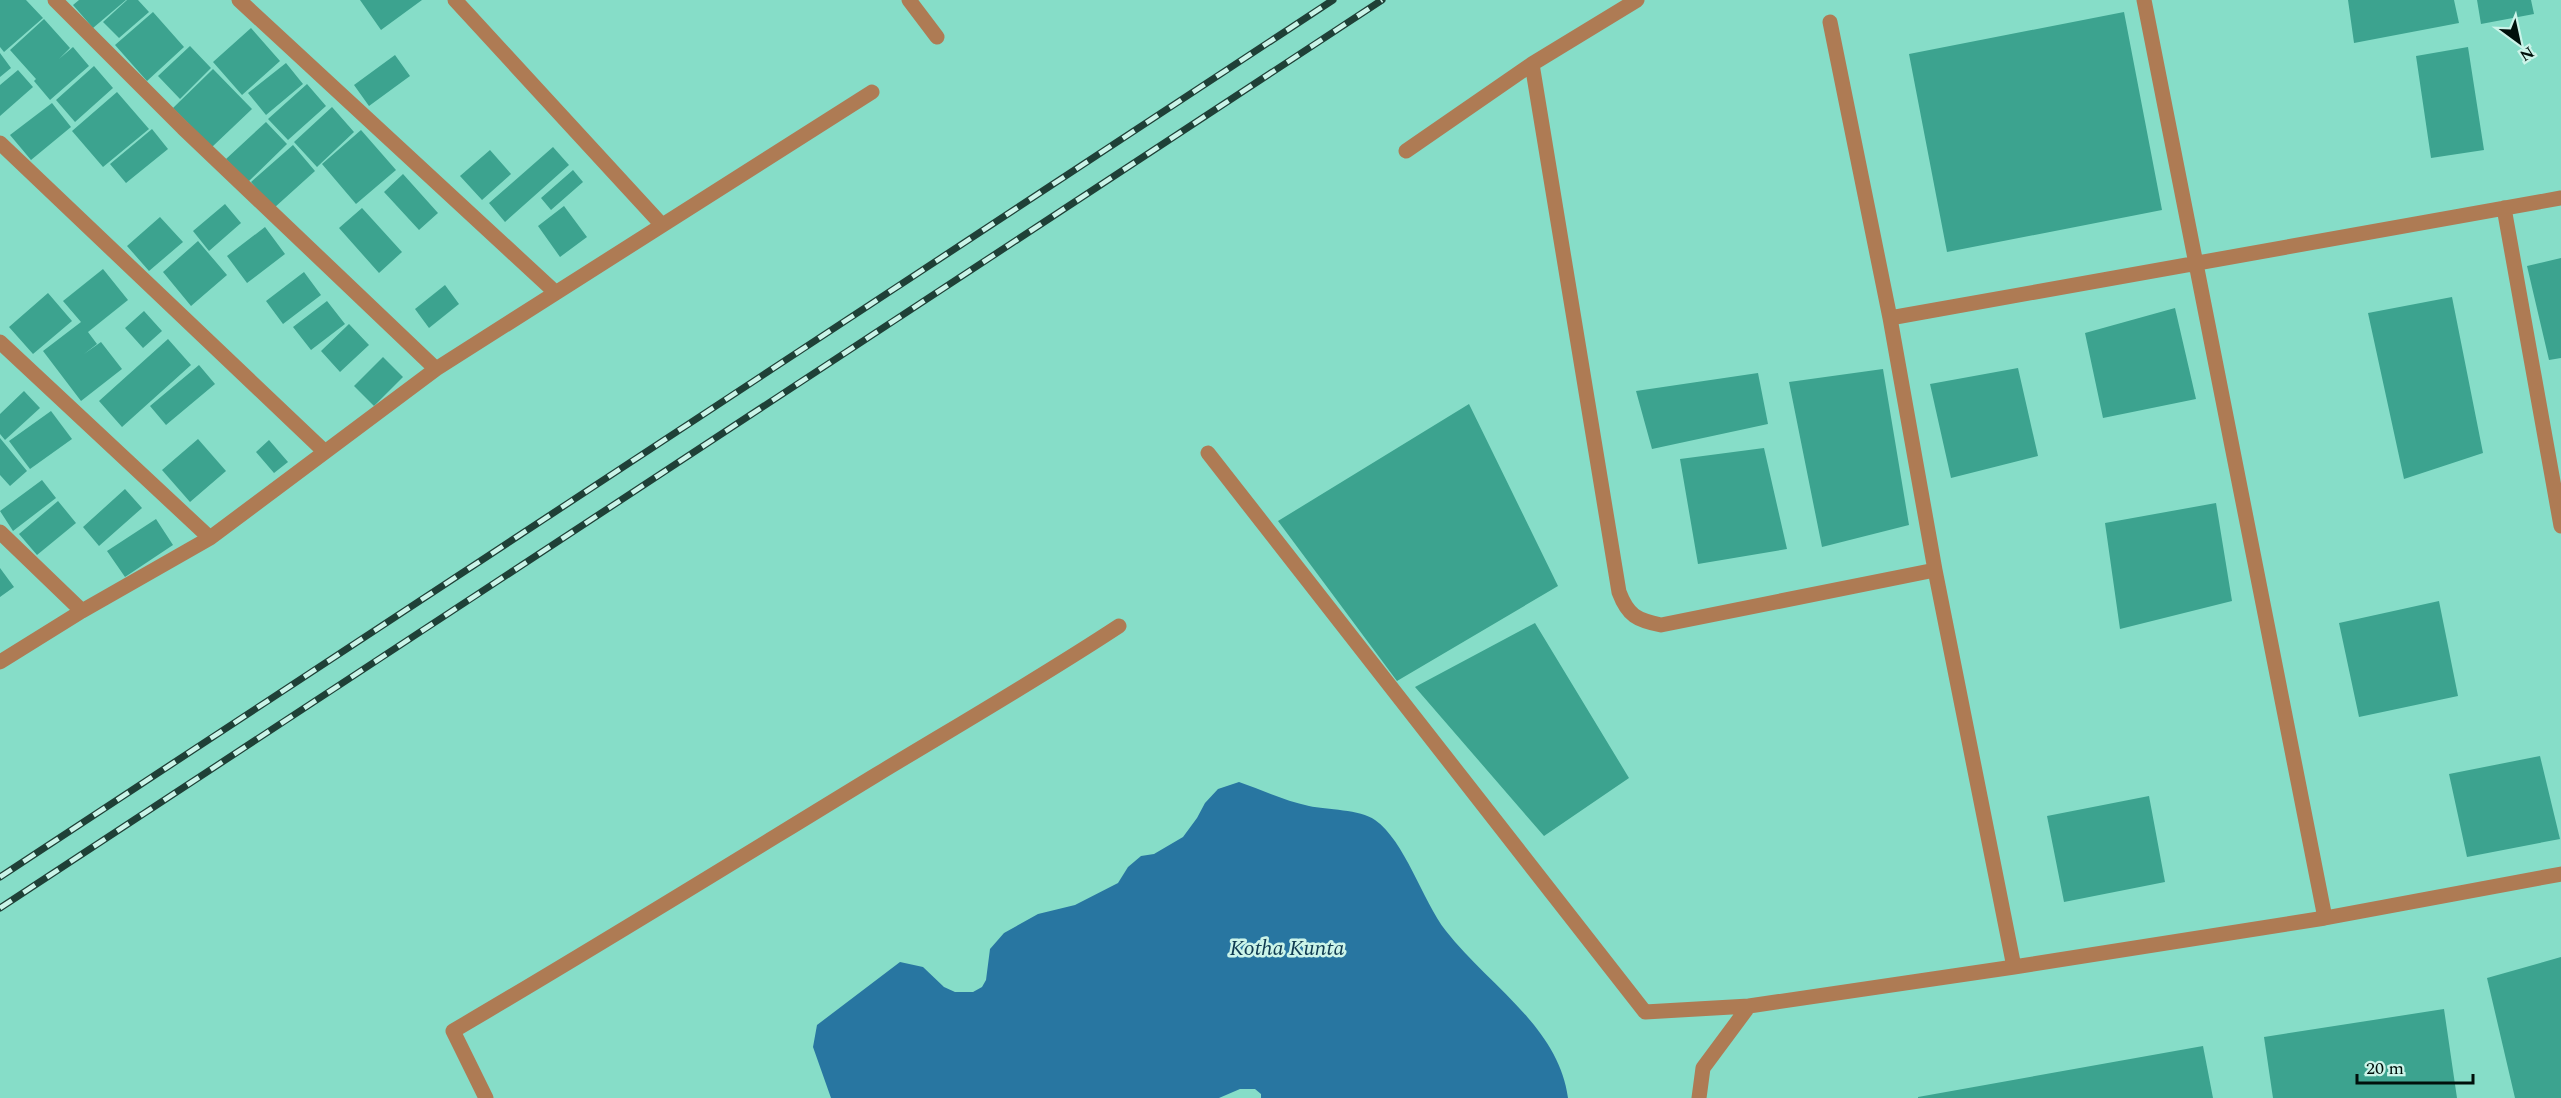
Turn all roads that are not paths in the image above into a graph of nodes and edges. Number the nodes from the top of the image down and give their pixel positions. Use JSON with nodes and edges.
{"nodes":[{"id":1,"x":55,"y":0,"type":"edge"},
{"id":2,"x":239,"y":0,"type":"edge"},
{"id":3,"x":455,"y":0,"type":"edge"},
{"id":4,"x":909,"y":0,"type":"edge"},
{"id":5,"x":1637,"y":0,"type":"edge"},
{"id":6,"x":2144,"y":0,"type":"edge"},
{"id":7,"x":1830,"y":22,"type":"dead end"},
{"id":8,"x":937,"y":37,"type":"dead end"},
{"id":9,"x":1532,"y":64,"type":"junction"},
{"id":10,"x":872,"y":92,"type":"dead end"},
{"id":11,"x":0,"y":143,"type":"edge"},
{"id":12,"x":1406,"y":151,"type":"dead end"},
{"id":13,"x":2561,"y":198,"type":"edge"},
{"id":14,"x":2504,"y":208,"type":"junction"},
{"id":15,"x":662,"y":225,"type":"junction"},
{"id":16,"x":2196,"y":263,"type":"junction"},
{"id":17,"x":555,"y":292,"type":"junction"},
{"id":18,"x":1890,"y":318,"type":"junction"},
{"id":19,"x":0,"y":342,"type":"edge"},
{"id":20,"x":436,"y":369,"type":"junction"},
{"id":21,"x":325,"y":452,"type":"junction"},
{"id":22,"x":1208,"y":453,"type":"dead end"},
{"id":23,"x":2561,"y":526,"type":"edge"},
{"id":24,"x":0,"y":532,"type":"edge"},
{"id":25,"x":210,"y":538,"type":"junction"},
{"id":26,"x":1935,"y":570,"type":"junction"},
{"id":27,"x":82,"y":611,"type":"junction"},
{"id":28,"x":1119,"y":626,"type":"dead end"},
{"id":29,"x":0,"y":662,"type":"edge"},
{"id":30,"x":2561,"y":874,"type":"edge"},
{"id":31,"x":2325,"y":918,"type":"junction"},
{"id":32,"x":2014,"y":967,"type":"junction"},
{"id":33,"x":1749,"y":1006,"type":"junction"},
{"id":34,"x":486,"y":1098,"type":"edge"},
{"id":35,"x":1699,"y":1098,"type":"edge"}],
"edges":[{"from":1,"to":20,"type":"street"},
{"from":2,"to":17,"type":"street"},
{"from":3,"to":15,"type":"street"},
{"from":4,"to":8,"type":"street"},
{"from":5,"to":9,"type":"street"},
{"from":6,"to":16,"type":"street"},
{"from":7,"to":18,"type":"street"},
{"from":9,"to":12,"type":"street"},
{"from":9,"to":26,"type":"street"},
{"from":10,"to":15,"type":"street"},
{"from":11,"to":21,"type":"street"},
{"from":13,"to":14,"type":"street"},
{"from":14,"to":16,"type":"street"},
{"from":14,"to":23,"type":"street"},
{"from":15,"to":17,"type":"street"},
{"from":16,"to":18,"type":"street"},
{"from":16,"to":31,"type":"street"},
{"from":17,"to":20,"type":"street"},
{"from":18,"to":26,"type":"street"},
{"from":19,"to":25,"type":"street"},
{"from":20,"to":21,"type":"street"},
{"from":21,"to":25,"type":"street"},
{"from":22,"to":33,"type":"street"},
{"from":24,"to":27,"type":"street"},
{"from":25,"to":27,"type":"street"},
{"from":26,"to":32,"type":"street"},
{"from":27,"to":29,"type":"street"},
{"from":28,"to":34,"type":"street"},
{"from":30,"to":31,"type":"street"},
{"from":31,"to":32,"type":"street"},
{"from":32,"to":33,"type":"street"},
{"from":33,"to":35,"type":"street"}]}
